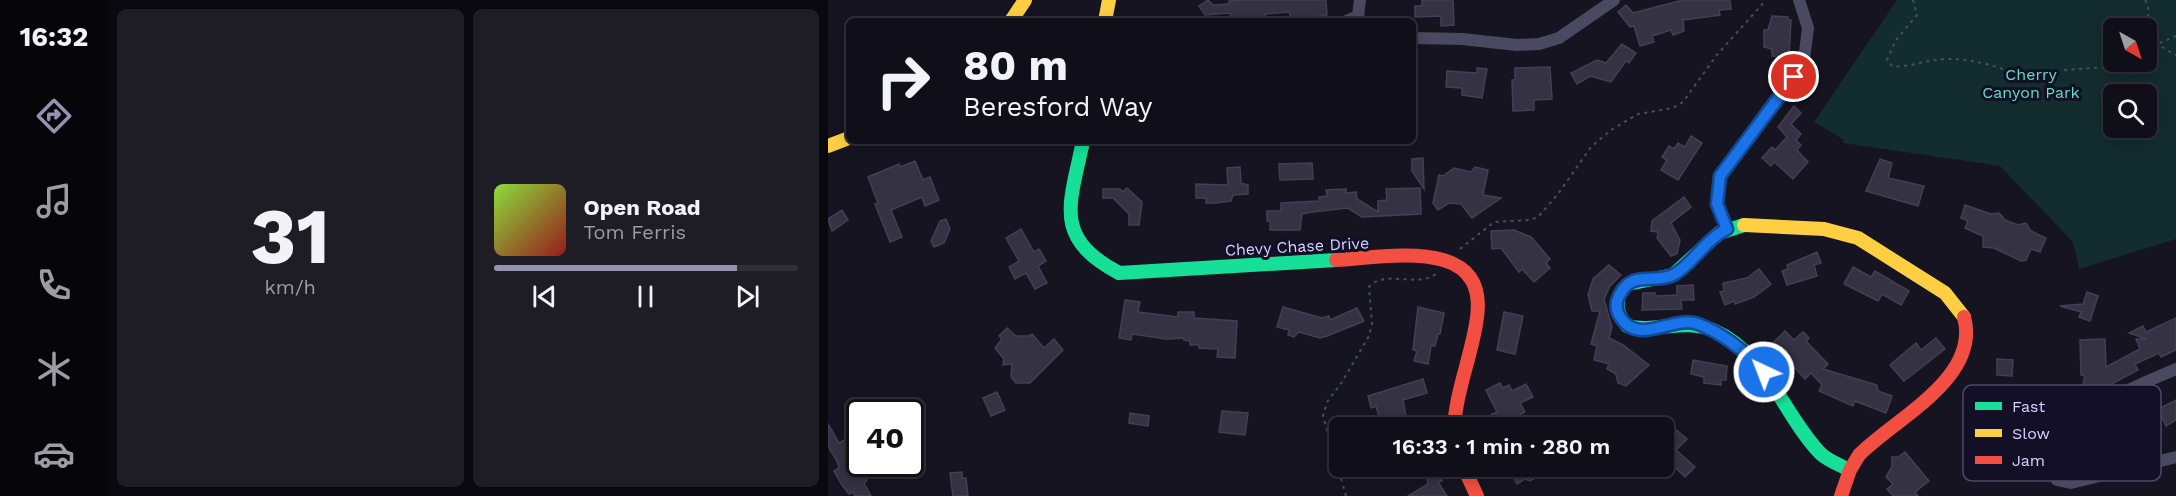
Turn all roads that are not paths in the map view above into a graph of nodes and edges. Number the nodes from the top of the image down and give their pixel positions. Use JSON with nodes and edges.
{"nodes":[{"id":1,"x":1025,"y":0,"type":"edge"},
{"id":2,"x":1109,"y":0,"type":"edge"},
{"id":3,"x":1360,"y":0,"type":"edge"},
{"id":4,"x":1614,"y":0,"type":"edge"},
{"id":5,"x":1799,"y":0,"type":"edge"},
{"id":6,"x":1013,"y":18,"type":"edge"},
{"id":7,"x":1106,"y":18,"type":"edge"},
{"id":8,"x":1355,"y":18,"type":"edge"},
{"id":9,"x":1416,"y":38,"type":"edge"},
{"id":10,"x":846,"y":139,"type":"edge"},
{"id":11,"x":1083,"y":144,"type":"edge"},
{"id":12,"x":828,"y":146,"type":"edge"},
{"id":13,"x":1727,"y":229,"type":"junction"},
{"id":14,"x":2176,"y":369,"type":"edge"},
{"id":15,"x":2141,"y":385,"type":"edge"},
{"id":16,"x":1454,"y":417,"type":"edge"},
{"id":17,"x":2176,"y":457,"type":"edge"},
{"id":18,"x":2161,"y":461,"type":"edge"},
{"id":19,"x":1849,"y":470,"type":"junction"},
{"id":20,"x":1468,"y":477,"type":"edge"},
{"id":21,"x":2062,"y":481,"type":"edge"},
{"id":22,"x":2079,"y":481,"type":"edge"},
{"id":23,"x":1477,"y":496,"type":"edge"},
{"id":24,"x":1841,"y":496,"type":"edge"}],
"edges":[{"from":1,"to":6,"type":"street"},
{"from":2,"to":7,"type":"street"},
{"from":3,"to":8,"type":"street"},
{"from":4,"to":9,"type":"street"},
{"from":5,"to":13,"type":"street"},
{"from":10,"to":12,"type":"street"},
{"from":11,"to":16,"type":"street","name":"Chevy Chase Drive"},
{"from":13,"to":19,"type":"street"},
{"from":13,"to":19,"type":"street"},
{"from":14,"to":15,"type":"street"},
{"from":17,"to":18,"type":"street"},
{"from":19,"to":24,"type":"street"},
{"from":20,"to":23,"type":"street"},
{"from":21,"to":22,"type":"street"}]}
